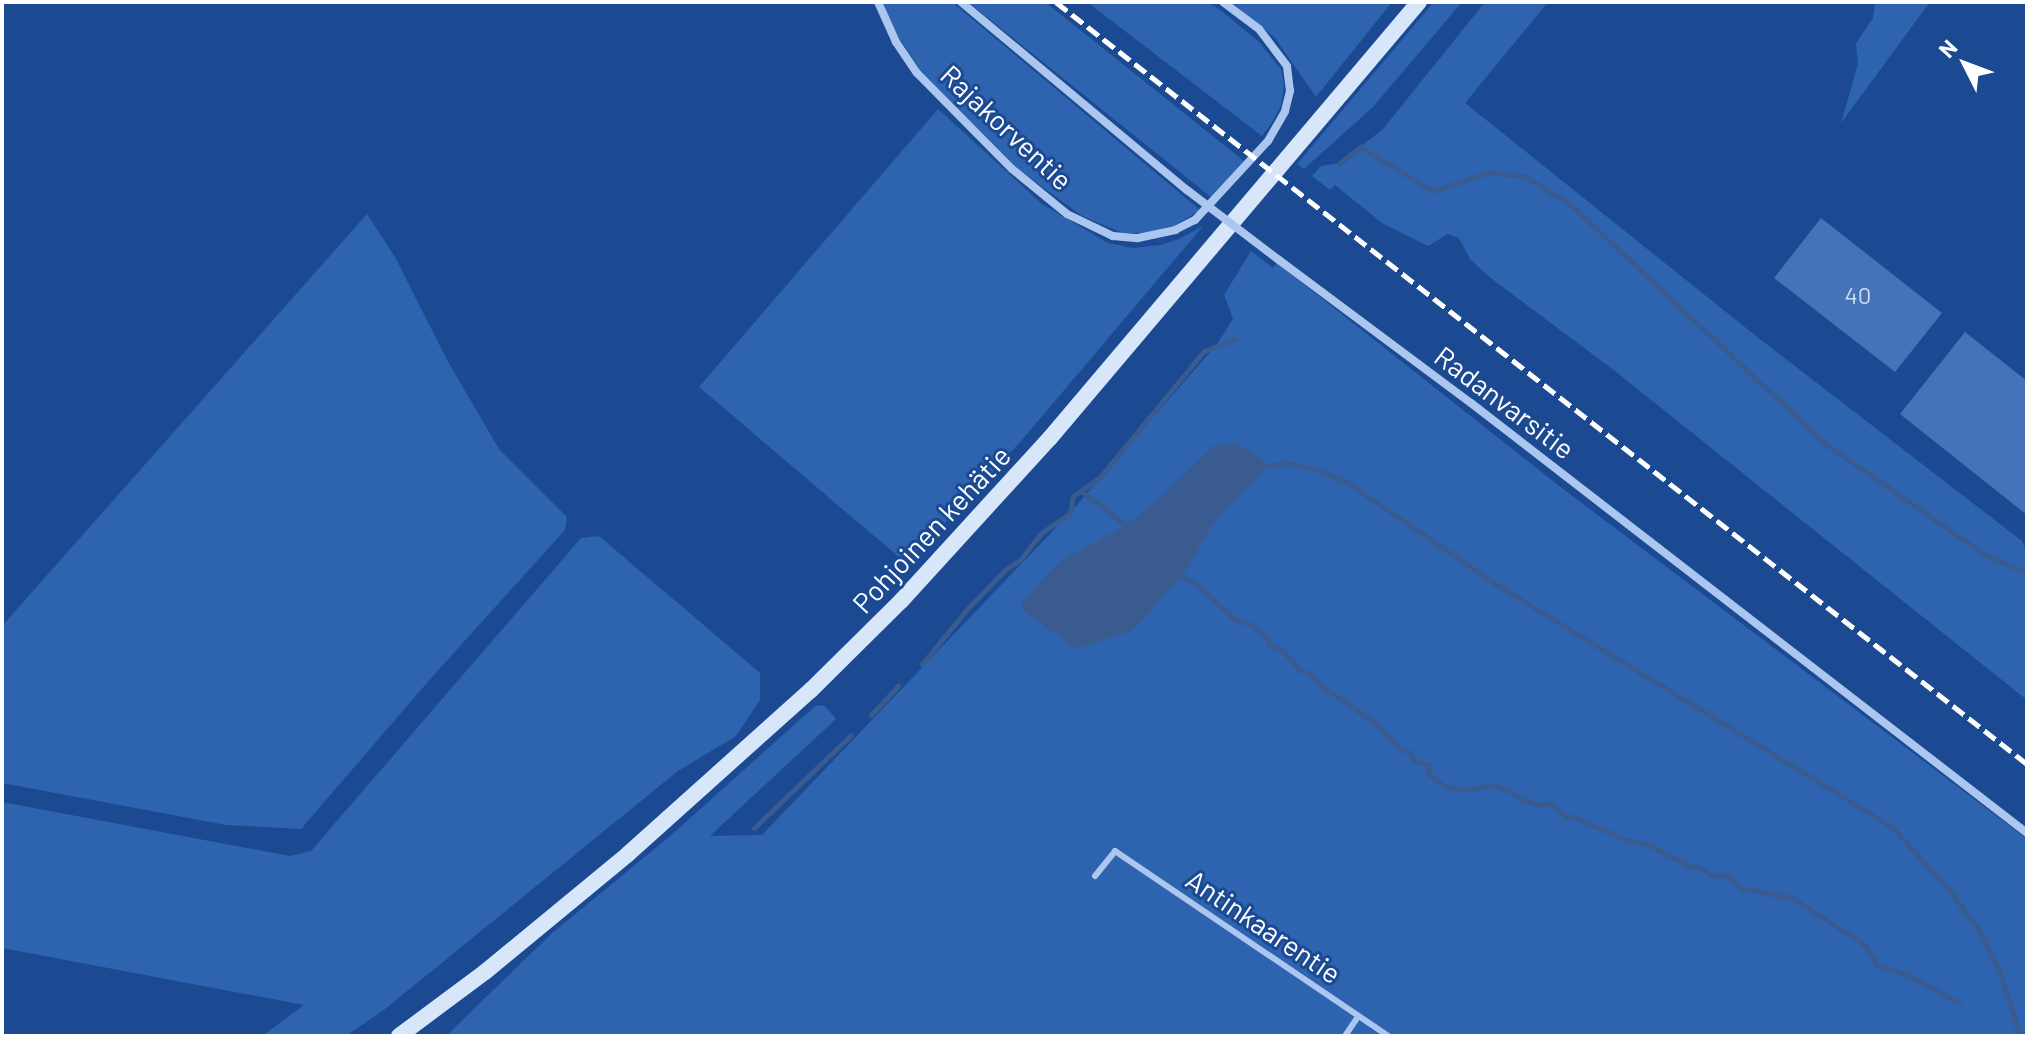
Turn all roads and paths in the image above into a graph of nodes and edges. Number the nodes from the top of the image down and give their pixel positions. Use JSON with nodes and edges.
{"nodes":[{"id":1,"x":878,"y":2,"type":"edge"},
{"id":2,"x":961,"y":2,"type":"edge"},
{"id":3,"x":1223,"y":2,"type":"edge"},
{"id":4,"x":1419,"y":2,"type":"edge"},
{"id":5,"x":2027,"y":833,"type":"edge"},
{"id":6,"x":1095,"y":876,"type":"dead end"},
{"id":7,"x":1358,"y":1017,"type":"junction"},
{"id":8,"x":410,"y":1031,"type":"edge"},
{"id":9,"x":399,"y":1036,"type":"edge"},
{"id":10,"x":1345,"y":1036,"type":"edge"},
{"id":11,"x":1388,"y":1036,"type":"edge"}],
"edges":[{"from":1,"to":3,"type":"street","name":"Rajakorventie"},
{"from":2,"to":5,"type":"street","name":"Radanvarsitie","bridge":true},
{"from":4,"to":8,"type":"main road","name":"Pohjoinen kehätie"},
{"from":6,"to":7,"type":"lane","name":"Antinkaarentie"},
{"from":7,"to":10,"type":"lane"},
{"from":7,"to":11,"type":"lane","name":"Antinkaarentie"},
{"from":8,"to":9,"type":"main road","name":"Pohjoinen kehätie"}]}
